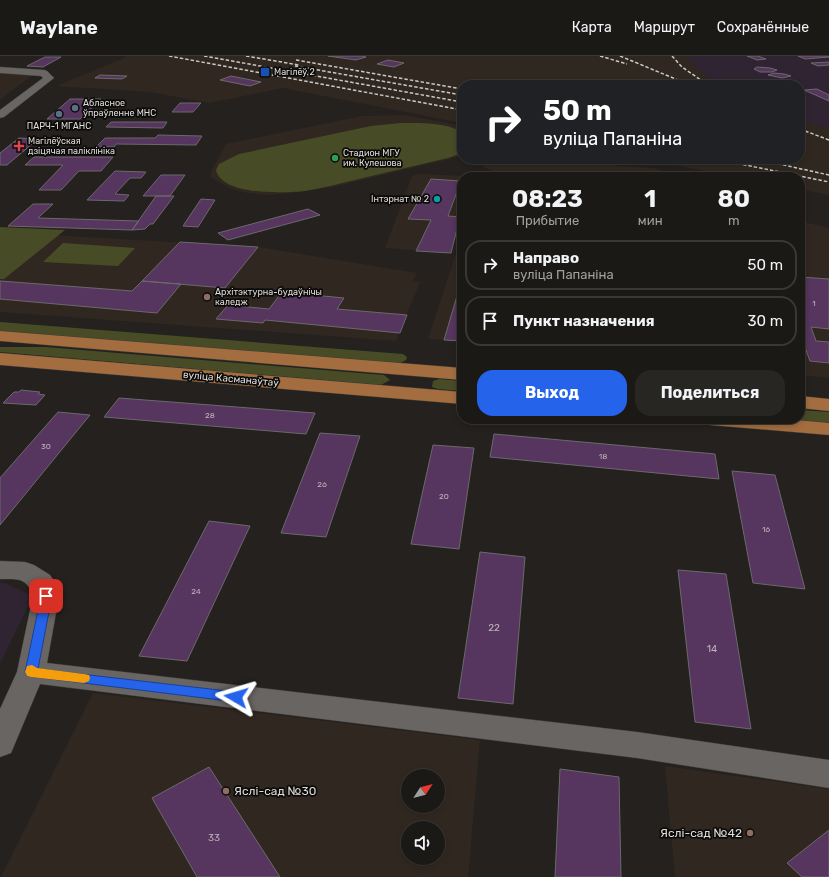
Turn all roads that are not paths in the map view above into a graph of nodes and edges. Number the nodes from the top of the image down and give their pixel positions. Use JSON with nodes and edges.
{"nodes":[{"id":1,"x":0,"y":70,"type":"edge"},
{"id":2,"x":0,"y":115,"type":"edge"},
{"id":3,"x":0,"y":336,"type":"edge"},
{"id":4,"x":0,"y":359,"type":"edge"},
{"id":5,"x":457,"y":374,"type":"edge"},
{"id":6,"x":457,"y":398,"type":"edge"},
{"id":7,"x":805,"y":403,"type":"edge"},
{"id":8,"x":829,"y":405,"type":"edge"},
{"id":9,"x":770,"y":424,"type":"edge"},
{"id":10,"x":829,"y":429,"type":"edge"},
{"id":11,"x":0,"y":570,"type":"edge"},
{"id":12,"x":31,"y":672,"type":"junction"},
{"id":13,"x":0,"y":744,"type":"edge"},
{"id":14,"x":829,"y":774,"type":"edge"}],
"edges":[{"from":1,"to":2,"type":"street"},
{"from":3,"to":5,"type":"main road"},
{"from":4,"to":6,"type":"main road","name":"вуліца Касманаўтаў"},
{"from":7,"to":8,"type":"main road"},
{"from":9,"to":10,"type":"main road"},
{"from":11,"to":12,"type":"street"},
{"from":12,"to":13,"type":"street"},
{"from":12,"to":14,"type":"street"}]}
